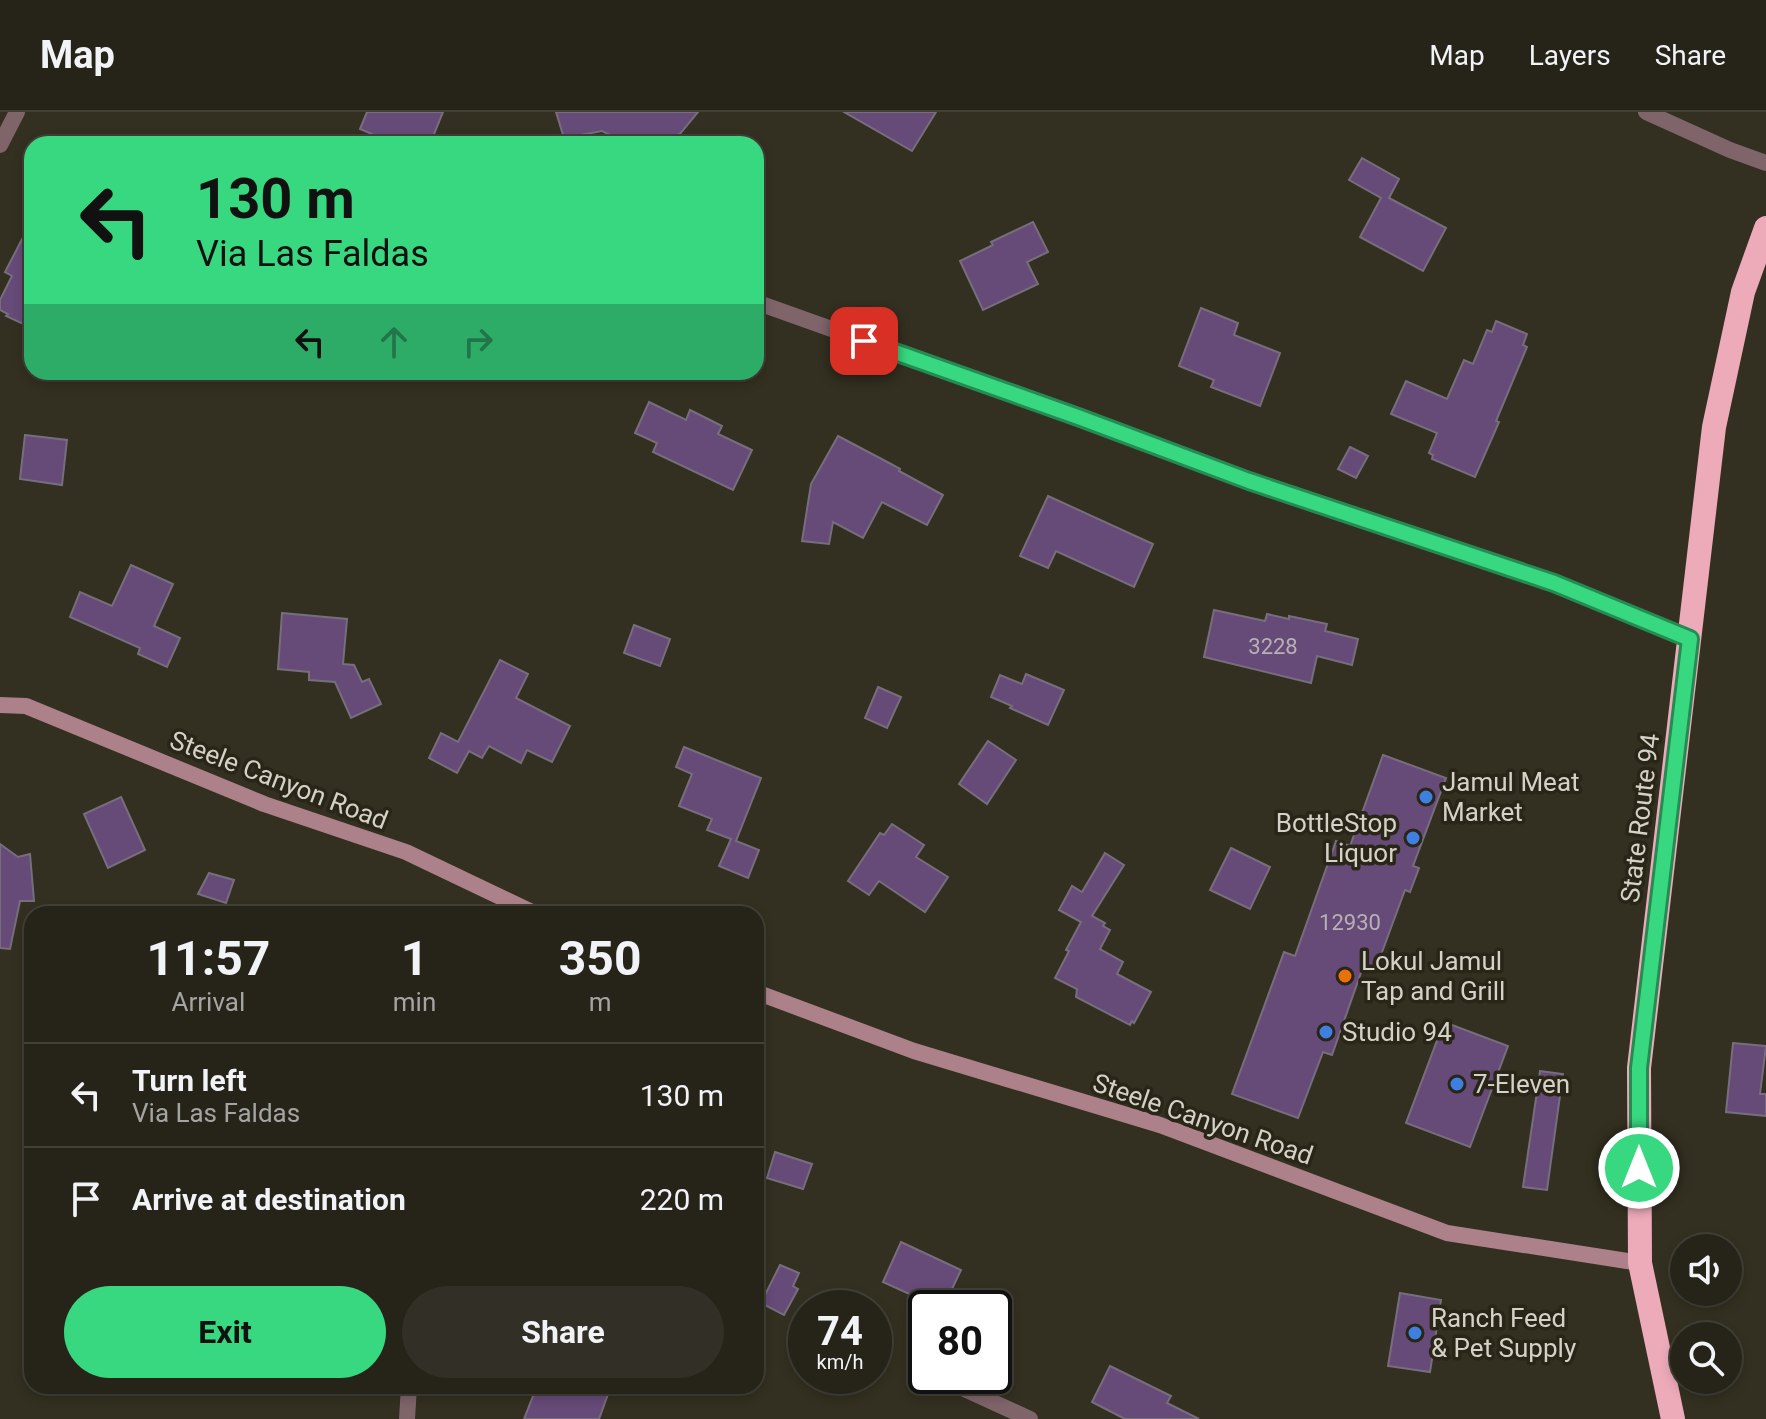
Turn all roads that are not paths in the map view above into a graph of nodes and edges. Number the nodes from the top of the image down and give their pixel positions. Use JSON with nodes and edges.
{"nodes":[{"id":1,"x":17,"y":112,"type":"edge"},
{"id":2,"x":1646,"y":112,"type":"edge"},
{"id":3,"x":0,"y":145,"type":"edge"},
{"id":4,"x":1766,"y":163,"type":"edge"},
{"id":5,"x":1766,"y":228,"type":"edge"},
{"id":6,"x":764,"y":305,"type":"edge"},
{"id":7,"x":1690,"y":639,"type":"junction"},
{"id":8,"x":0,"y":705,"type":"edge"},
{"id":9,"x":519,"y":906,"type":"edge"},
{"id":10,"x":764,"y":995,"type":"edge"},
{"id":11,"x":1640,"y":1263,"type":"junction"},
{"id":12,"x":409,"y":1394,"type":"edge"},
{"id":13,"x":975,"y":1394,"type":"edge"},
{"id":14,"x":407,"y":1419,"type":"edge"},
{"id":15,"x":1030,"y":1419,"type":"edge"},
{"id":16,"x":1673,"y":1419,"type":"edge"}],
"edges":[{"from":1,"to":3,"type":"street"},
{"from":2,"to":4,"type":"street"},
{"from":5,"to":7,"type":"highway","name":"State Route 94"},
{"from":6,"to":7,"type":"street"},
{"from":7,"to":11,"type":"highway","name":"State Route 94"},
{"from":8,"to":9,"type":"street","name":"Steele Canyon Road"},
{"from":10,"to":11,"type":"street","name":"Steele Canyon Road"},
{"from":11,"to":16,"type":"highway","name":"State Route 94"},
{"from":12,"to":14,"type":"street"},
{"from":13,"to":15,"type":"street"}]}
